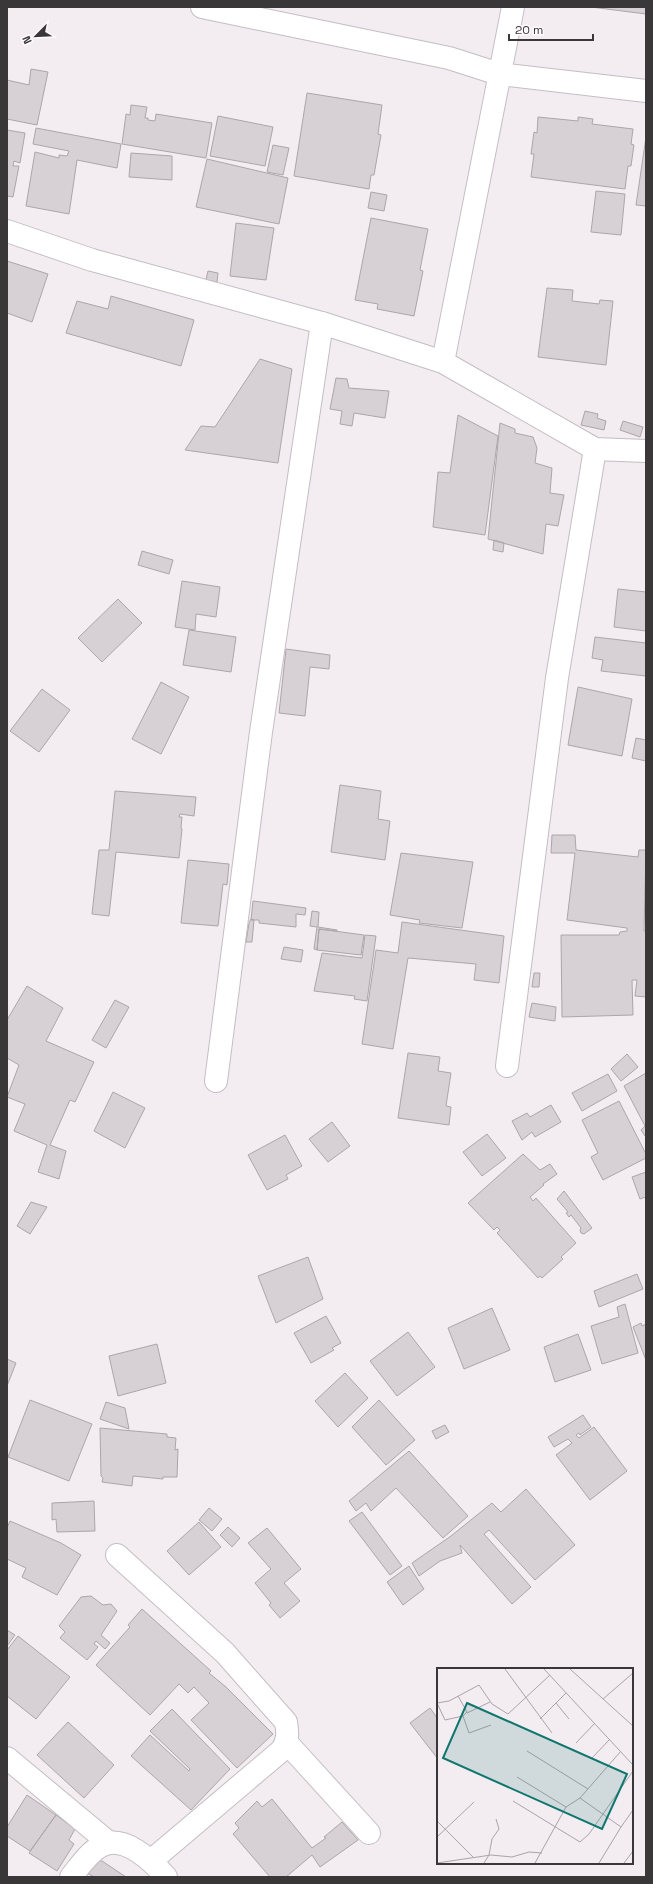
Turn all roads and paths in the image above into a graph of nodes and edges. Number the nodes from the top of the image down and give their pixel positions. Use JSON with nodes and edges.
{"nodes":[{"id":1,"x":202,"y":7,"type":"edge"},
{"id":2,"x":513,"y":7,"type":"edge"},
{"id":3,"x":499,"y":74,"type":"junction"},
{"id":4,"x":646,"y":91,"type":"edge"},
{"id":5,"x":7,"y":231,"type":"edge"},
{"id":6,"x":322,"y":323,"type":"junction"},
{"id":7,"x":443,"y":362,"type":"junction"},
{"id":8,"x":595,"y":449,"type":"junction"},
{"id":9,"x":646,"y":451,"type":"edge"},
{"id":10,"x":507,"y":1066,"type":"dead end"},
{"id":11,"x":216,"y":1081,"type":"dead end"},
{"id":12,"x":117,"y":1555,"type":"dead end"},
{"id":13,"x":287,"y":1742,"type":"junction"},
{"id":14,"x":7,"y":1758,"type":"edge"},
{"id":15,"x":369,"y":1832,"type":"dead end"},
{"id":16,"x":108,"y":1842,"type":"junction"},
{"id":17,"x":152,"y":1860,"type":"junction"},
{"id":18,"x":71,"y":1877,"type":"edge"},
{"id":19,"x":166,"y":1877,"type":"edge"}],
"edges":[{"from":1,"to":3,"type":"street"},
{"from":2,"to":3,"type":"street"},
{"from":3,"to":4,"type":"street"},
{"from":3,"to":7,"type":"street"},
{"from":5,"to":6,"type":"street"},
{"from":6,"to":7,"type":"street"},
{"from":6,"to":11,"type":"street"},
{"from":7,"to":8,"type":"street"},
{"from":8,"to":9,"type":"street"},
{"from":8,"to":10,"type":"street"},
{"from":12,"to":13,"type":"street"},
{"from":13,"to":15,"type":"street"},
{"from":13,"to":17,"type":"street"},
{"from":14,"to":16,"type":"street"},
{"from":16,"to":17,"type":"street"},
{"from":16,"to":18,"type":"street"},
{"from":17,"to":19,"type":"street"}]}
